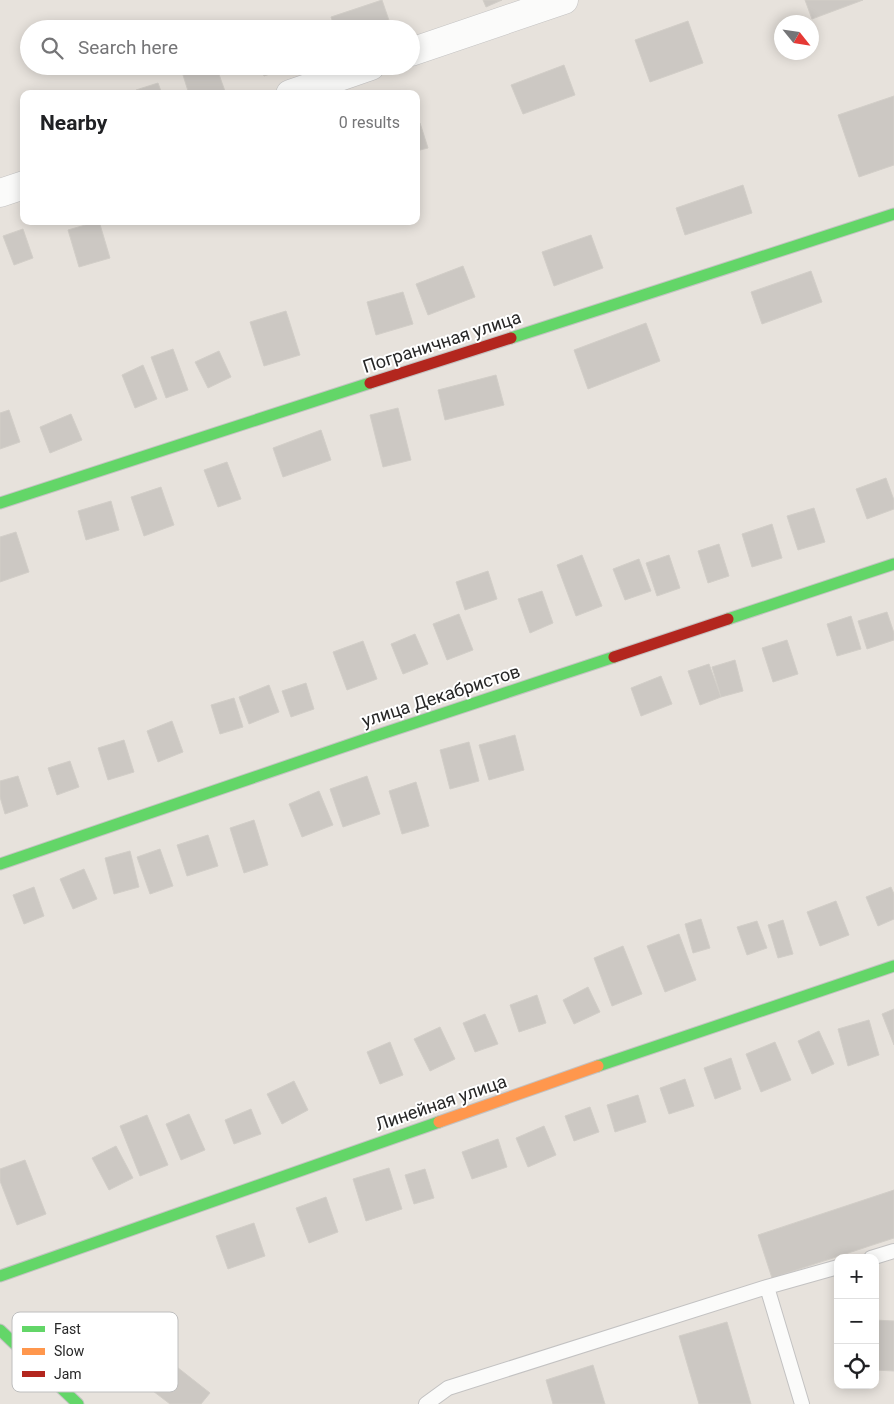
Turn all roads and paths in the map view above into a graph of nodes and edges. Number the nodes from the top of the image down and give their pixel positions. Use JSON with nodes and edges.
{"nodes":[{"id":1,"x":564,"y":0,"type":"edge"},
{"id":2,"x":420,"y":49,"type":"edge"},
{"id":3,"x":345,"y":75,"type":"edge"},
{"id":4,"x":302,"y":90,"type":"edge"},
{"id":5,"x":20,"y":186,"type":"edge"},
{"id":6,"x":0,"y":193,"type":"edge"},
{"id":7,"x":894,"y":214,"type":"edge"},
{"id":8,"x":0,"y":503,"type":"edge"},
{"id":9,"x":894,"y":564,"type":"edge"},
{"id":10,"x":0,"y":864,"type":"edge"},
{"id":11,"x":894,"y":966,"type":"edge"},
{"id":12,"x":894,"y":1251,"type":"edge"},
{"id":13,"x":879,"y":1256,"type":"edge"},
{"id":14,"x":834,"y":1268,"type":"edge"},
{"id":15,"x":0,"y":1276,"type":"edge"},
{"id":16,"x":767,"y":1287,"type":"junction"},
{"id":17,"x":0,"y":1330,"type":"edge"},
{"id":18,"x":12,"y":1341,"type":"edge"},
{"id":19,"x":65,"y":1392,"type":"edge"},
{"id":20,"x":78,"y":1404,"type":"edge"},
{"id":21,"x":426,"y":1404,"type":"edge"},
{"id":22,"x":802,"y":1404,"type":"edge"}],
"edges":[{"from":1,"to":2,"type":"street"},
{"from":3,"to":4,"type":"street"},
{"from":5,"to":6,"type":"street"},
{"from":7,"to":8,"type":"street","name":"Пограничная улица"},
{"from":9,"to":10,"type":"street","name":"улица Декабристов"},
{"from":11,"to":15,"type":"street","name":"Линейная улица"},
{"from":12,"to":13,"type":"lane"},
{"from":14,"to":16,"type":"lane"},
{"from":16,"to":21,"type":"lane"},
{"from":16,"to":22,"type":"lane"},
{"from":17,"to":18,"type":"street"},
{"from":19,"to":20,"type":"street"}]}
